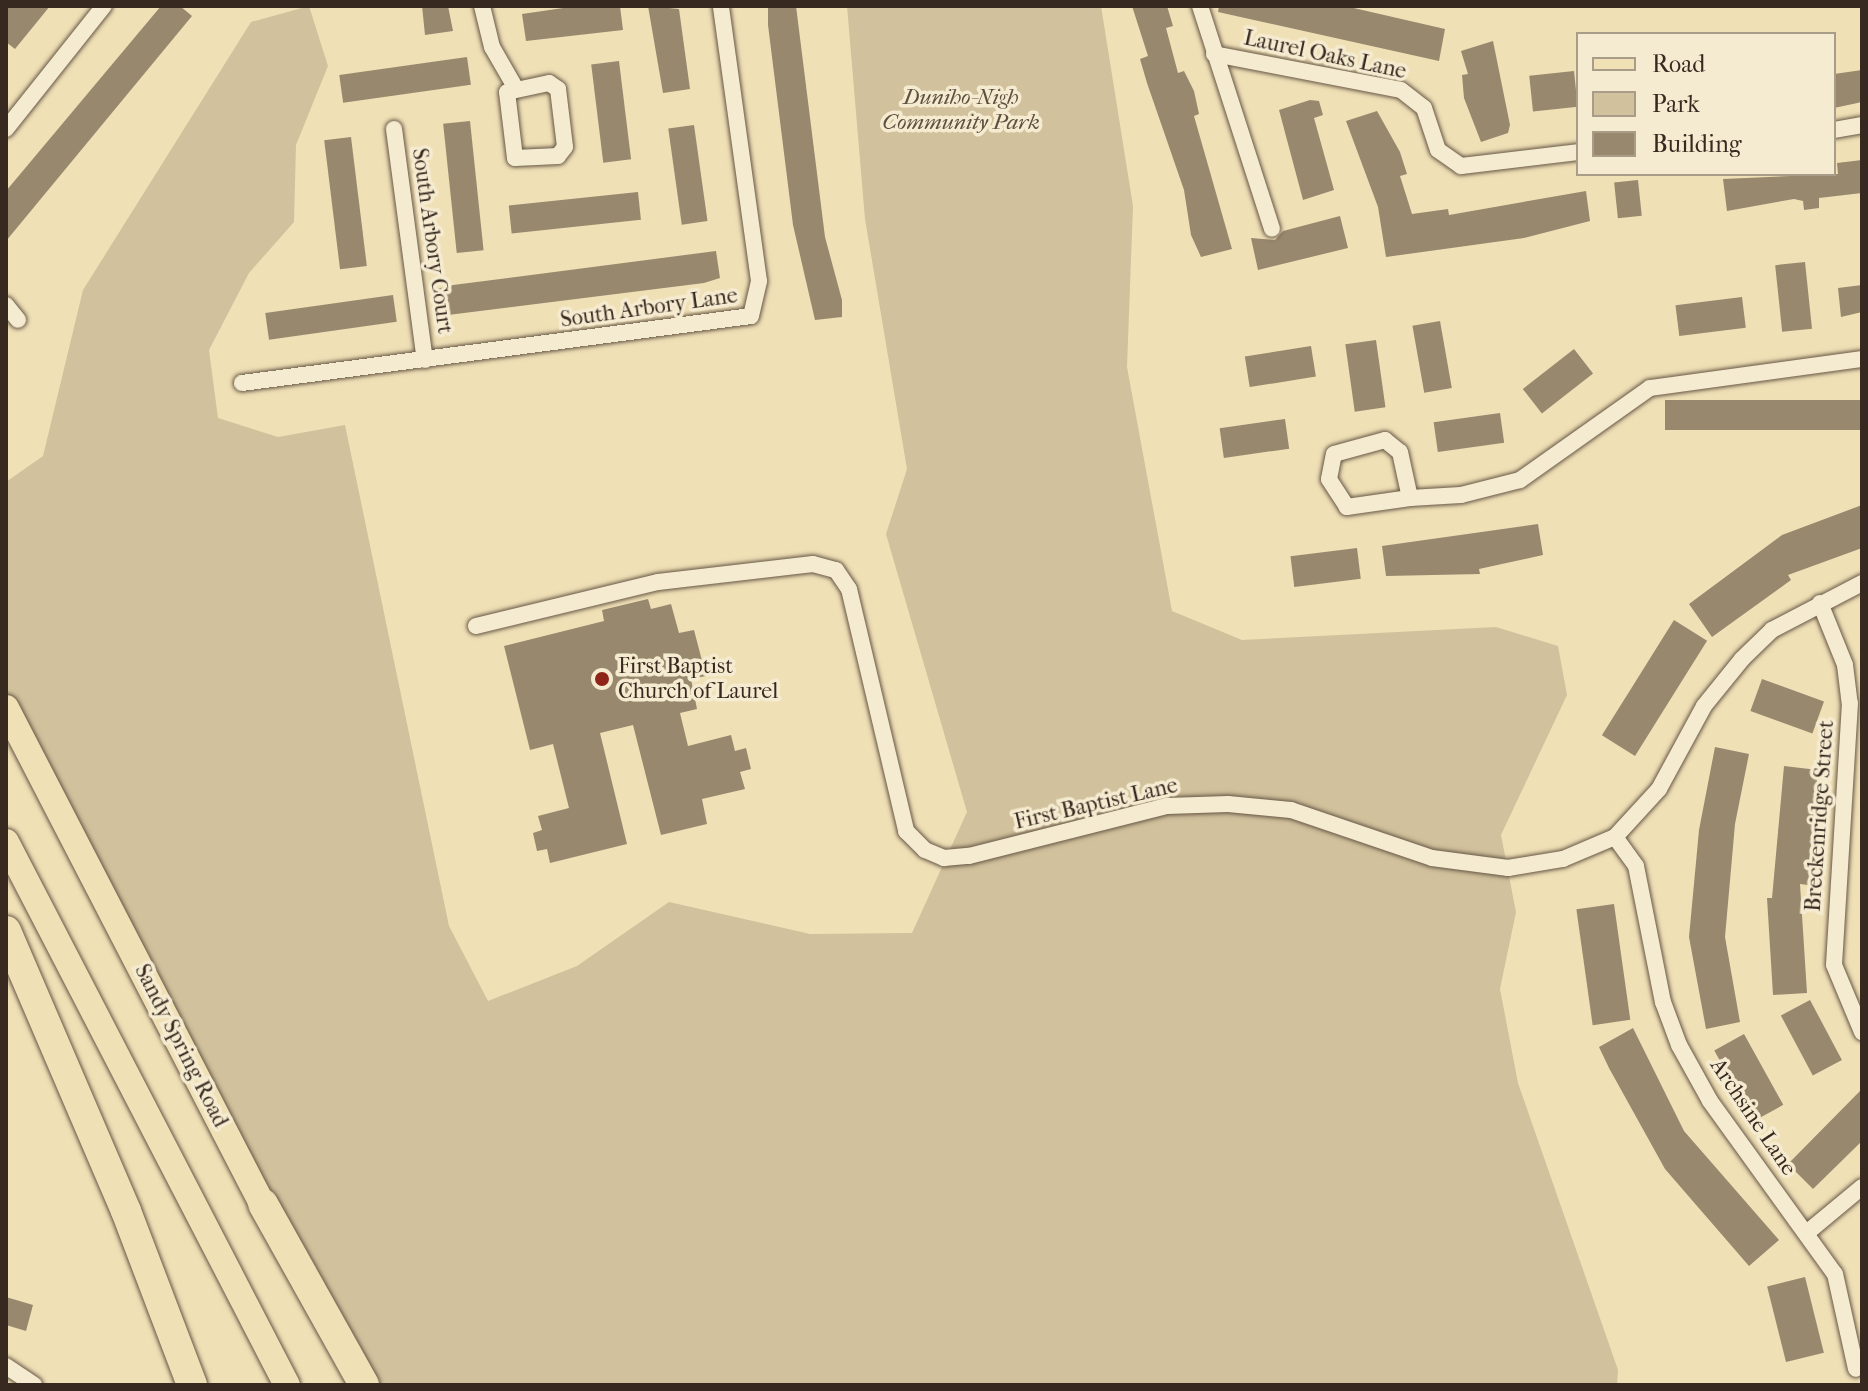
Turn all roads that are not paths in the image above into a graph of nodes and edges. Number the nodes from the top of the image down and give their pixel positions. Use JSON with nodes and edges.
{"nodes":[{"id":1,"x":104,"y":6,"type":"edge"},
{"id":2,"x":482,"y":6,"type":"edge"},
{"id":3,"x":721,"y":6,"type":"edge"},
{"id":4,"x":1200,"y":6,"type":"edge"},
{"id":5,"x":1214,"y":54,"type":"junction"},
{"id":6,"x":515,"y":87,"type":"junction"},
{"id":7,"x":1862,"y":125,"type":"edge"},
{"id":8,"x":6,"y":129,"type":"edge"},
{"id":9,"x":394,"y":129,"type":"dead end"},
{"id":10,"x":1836,"y":130,"type":"edge"},
{"id":11,"x":1576,"y":152,"type":"edge"},
{"id":12,"x":1272,"y":229,"type":"dead end"},
{"id":13,"x":6,"y":305,"type":"edge"},
{"id":14,"x":18,"y":320,"type":"dead end"},
{"id":15,"x":1862,"y":359,"type":"edge"},
{"id":16,"x":425,"y":360,"type":"junction"},
{"id":17,"x":242,"y":383,"type":"dead end"},
{"id":18,"x":1410,"y":498,"type":"junction"},
{"id":19,"x":1862,"y":583,"type":"edge"},
{"id":20,"x":1820,"y":603,"type":"junction"},
{"id":21,"x":476,"y":626,"type":"dead end"},
{"id":22,"x":6,"y":708,"type":"edge"},
{"id":23,"x":1855,"y":753,"type":"edge"},
{"id":24,"x":1615,"y":837,"type":"junction"},
{"id":25,"x":6,"y":842,"type":"edge"},
{"id":26,"x":6,"y":931,"type":"edge"},
{"id":27,"x":1862,"y":1032,"type":"edge"},
{"id":28,"x":1862,"y":1187,"type":"edge"},
{"id":29,"x":263,"y":1204,"type":"junction"},
{"id":30,"x":1809,"y":1231,"type":"junction"},
{"id":31,"x":6,"y":1366,"type":"edge"},
{"id":32,"x":1856,"y":1369,"type":"dead end"},
{"id":33,"x":34,"y":1385,"type":"edge"},
{"id":34,"x":192,"y":1385,"type":"edge"},
{"id":35,"x":287,"y":1385,"type":"edge"},
{"id":36,"x":354,"y":1385,"type":"edge"},
{"id":37,"x":364,"y":1385,"type":"edge"}],
"edges":[{"from":1,"to":8,"type":"street"},
{"from":2,"to":6,"type":"street"},
{"from":3,"to":16,"type":"street","name":"South Arbory Lane"},
{"from":4,"to":5,"type":"street","name":"Laurel Oaks Lane"},
{"from":5,"to":11,"type":"street","name":"Laurel Oaks Lane"},
{"from":5,"to":12,"type":"street","name":"Laurel Oaks Lane"},
{"from":6,"to":6,"type":"street"},
{"from":7,"to":10,"type":"street"},
{"from":9,"to":16,"type":"street","name":"South Arbory Court"},
{"from":13,"to":14,"type":"street"},
{"from":15,"to":18,"type":"street"},
{"from":16,"to":17,"type":"street","name":"South Arbory Lane"},
{"from":18,"to":18,"type":"street"},
{"from":19,"to":20,"type":"street","name":"First Baptist Lane"},
{"from":20,"to":23,"type":"street","name":"Breckenridge Street"},
{"from":20,"to":24,"type":"street","name":"First Baptist Lane"},
{"from":21,"to":24,"type":"street","name":"First Baptist Lane"},
{"from":22,"to":29,"type":"main road","name":"Sandy Spring Road"},
{"from":23,"to":27,"type":"street","name":"Breckenridge Street"},
{"from":24,"to":30,"type":"street","name":"Archsine Lane"},
{"from":25,"to":35,"type":"main road"},
{"from":26,"to":34,"type":"highway"},
{"from":28,"to":30,"type":"street"},
{"from":29,"to":36,"type":"main road","name":"Sandy Spring Road"},
{"from":29,"to":37,"type":"highway"},
{"from":30,"to":32,"type":"street","name":"Archsine Lane"},
{"from":31,"to":33,"type":"street"}]}
